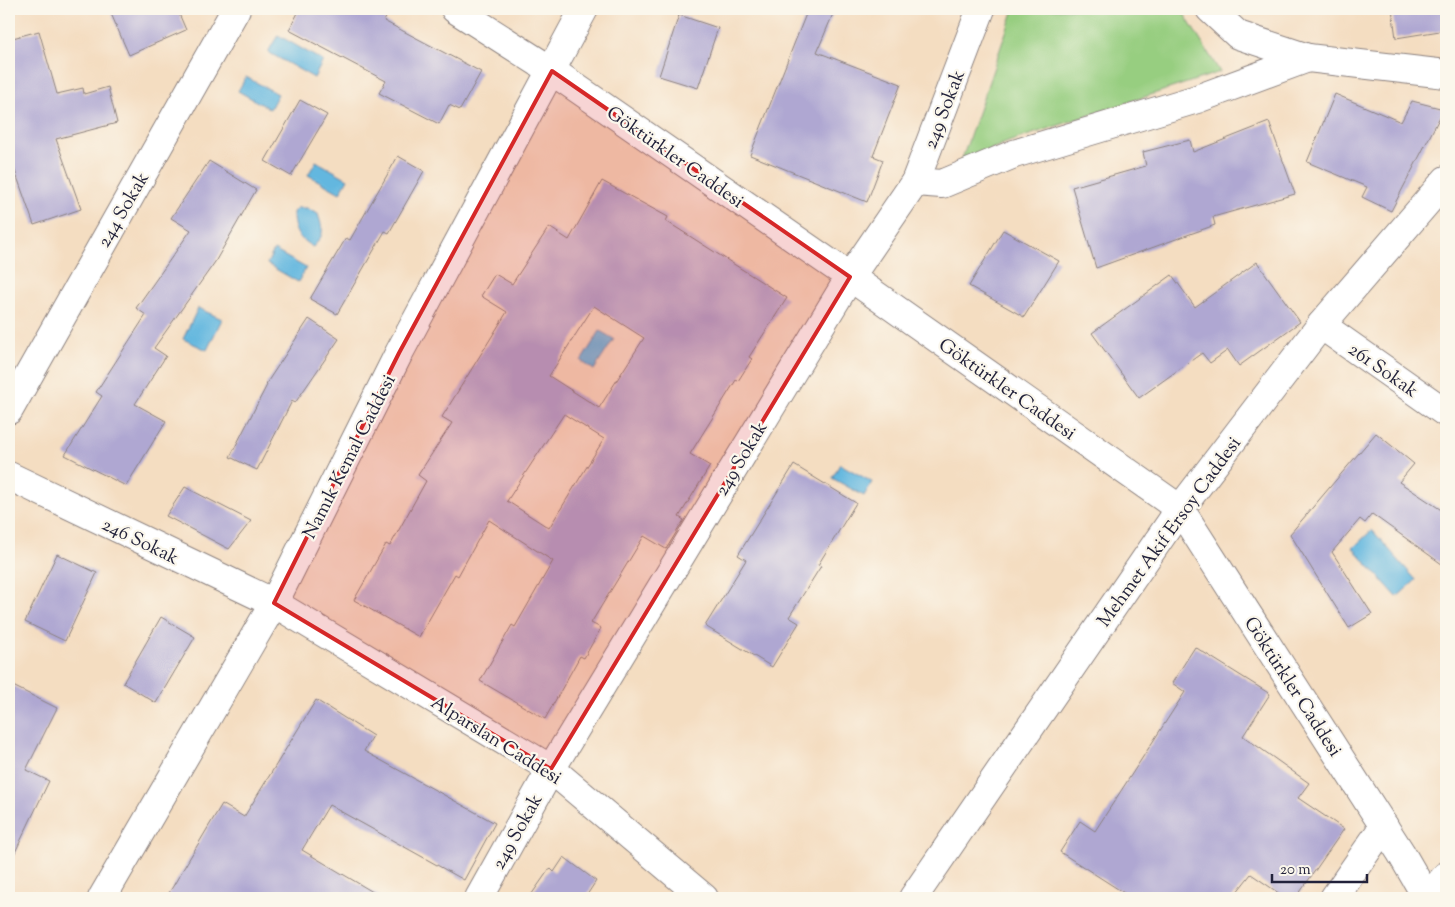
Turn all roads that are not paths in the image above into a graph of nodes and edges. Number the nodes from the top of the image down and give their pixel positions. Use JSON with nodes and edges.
{"nodes":[{"id":1,"x":236,"y":9,"type":"edge"},
{"id":2,"x":455,"y":9,"type":"edge"},
{"id":3,"x":584,"y":9,"type":"edge"},
{"id":4,"x":981,"y":9,"type":"edge"},
{"id":5,"x":1210,"y":9,"type":"edge"},
{"id":6,"x":1308,"y":58,"type":"junction"},
{"id":7,"x":552,"y":70,"type":"junction"},
{"id":8,"x":1446,"y":74,"type":"edge"},
{"id":9,"x":1446,"y":180,"type":"edge"},
{"id":10,"x":915,"y":182,"type":"junction"},
{"id":11,"x":850,"y":277,"type":"junction"},
{"id":12,"x":1321,"y":325,"type":"junction"},
{"id":13,"x":9,"y":410,"type":"edge"},
{"id":14,"x":1446,"y":413,"type":"edge"},
{"id":15,"x":9,"y":476,"type":"edge"},
{"id":16,"x":1180,"y":510,"type":"junction"},
{"id":17,"x":274,"y":603,"type":"junction"},
{"id":18,"x":551,"y":769,"type":"junction"},
{"id":19,"x":1384,"y":826,"type":"junction"},
{"id":20,"x":1446,"y":876,"type":"edge"},
{"id":21,"x":102,"y":898,"type":"edge"},
{"id":22,"x":479,"y":898,"type":"edge"},
{"id":23,"x":704,"y":898,"type":"edge"},
{"id":24,"x":913,"y":898,"type":"edge"},
{"id":25,"x":1334,"y":898,"type":"edge"},
{"id":26,"x":1427,"y":898,"type":"edge"}],
"edges":[{"from":1,"to":13,"type":"street","name":"244 Sokak"},
{"from":2,"to":7,"type":"street","name":"Göktürkler Caddesi"},
{"from":3,"to":7,"type":"street","name":"Namık Kemal Caddesi"},
{"from":4,"to":10,"type":"street","name":"249 Sokak"},
{"from":5,"to":6,"type":"street"},
{"from":6,"to":8,"type":"street"},
{"from":6,"to":10,"type":"street"},
{"from":7,"to":11,"type":"street","name":"Göktürkler Caddesi"},
{"from":7,"to":17,"type":"street","name":"Namık Kemal Caddesi"},
{"from":9,"to":12,"type":"street","name":"Mehmet Akif Ersoy Caddesi"},
{"from":10,"to":11,"type":"street","name":"249 Sokak"},
{"from":11,"to":16,"type":"street","name":"Göktürkler Caddesi"},
{"from":11,"to":18,"type":"street","name":"249 Sokak"},
{"from":12,"to":14,"type":"street","name":"261 Sokak"},
{"from":12,"to":16,"type":"street","name":"Mehmet Akif Ersoy Caddesi"},
{"from":15,"to":17,"type":"street","name":"246 Sokak"},
{"from":16,"to":19,"type":"street","name":"Göktürkler Caddesi"},
{"from":16,"to":24,"type":"street","name":"Mehmet Akif Ersoy Caddesi"},
{"from":17,"to":18,"type":"street","name":"Alparslan Caddesi"},
{"from":17,"to":21,"type":"street","name":"Namık Kemal Caddesi"},
{"from":18,"to":22,"type":"street","name":"249 Sokak"},
{"from":18,"to":23,"type":"street","name":"Alparslan Caddesi"},
{"from":19,"to":25,"type":"street"},
{"from":19,"to":26,"type":"street","name":"Göktürkler Caddesi"},
{"from":20,"to":26,"type":"street"}]}
